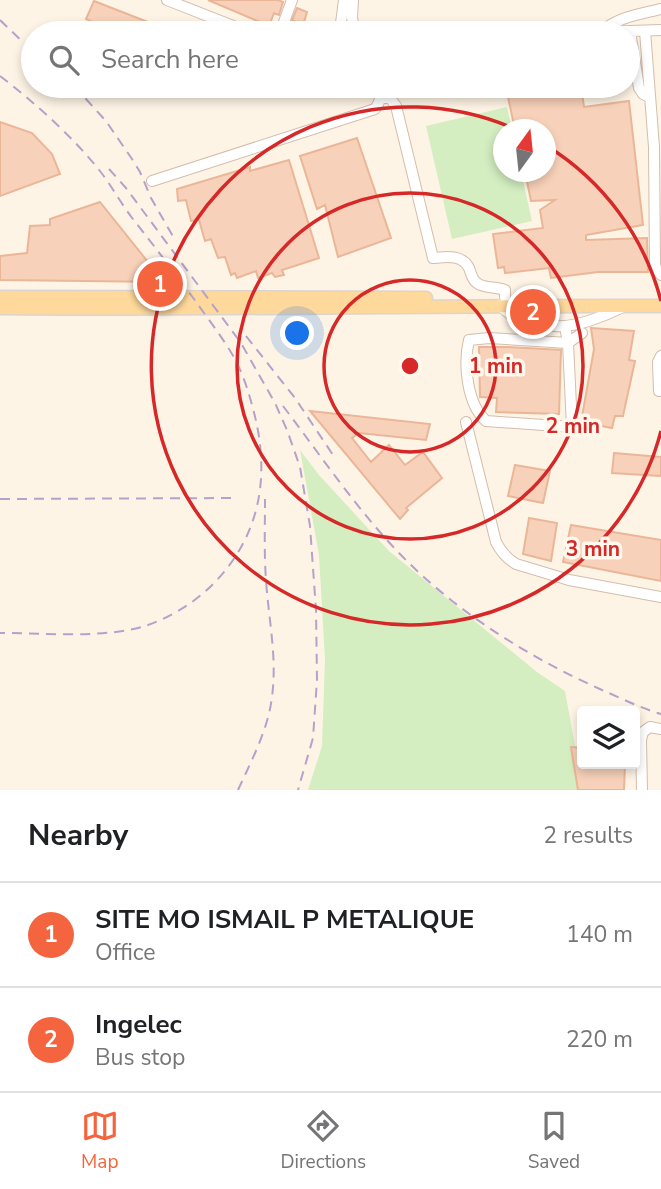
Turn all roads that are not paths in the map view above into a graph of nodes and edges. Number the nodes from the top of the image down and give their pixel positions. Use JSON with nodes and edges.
{"nodes":[{"id":1,"x":167,"y":0,"type":"edge"},
{"id":2,"x":292,"y":0,"type":"edge"},
{"id":3,"x":344,"y":0,"type":"edge"},
{"id":4,"x":353,"y":0,"type":"edge"},
{"id":5,"x":661,"y":9,"type":"edge"},
{"id":6,"x":220,"y":21,"type":"edge"},
{"id":7,"x":284,"y":21,"type":"edge"},
{"id":8,"x":341,"y":21,"type":"edge"},
{"id":9,"x":353,"y":21,"type":"edge"},
{"id":10,"x":618,"y":21,"type":"edge"},
{"id":11,"x":661,"y":28,"type":"edge"},
{"id":12,"x":640,"y":31,"type":"edge"},
{"id":13,"x":645,"y":31,"type":"junction"},
{"id":14,"x":640,"y":90,"type":"edge"},
{"id":15,"x":649,"y":97,"type":"junction"},
{"id":16,"x":381,"y":98,"type":"edge"},
{"id":17,"x":390,"y":98,"type":"edge"},
{"id":18,"x":657,"y":147,"type":"edge"},
{"id":19,"x":152,"y":181,"type":"dead end"},
{"id":20,"x":661,"y":275,"type":"edge"},
{"id":21,"x":0,"y":297,"type":"edge"},
{"id":22,"x":661,"y":297,"type":"edge"},
{"id":23,"x":502,"y":301,"type":"junction"},
{"id":24,"x":626,"y":306,"type":"junction"},
{"id":25,"x":661,"y":306,"type":"edge"},
{"id":26,"x":0,"y":308,"type":"edge"},
{"id":27,"x":565,"y":326,"type":"junction"},
{"id":28,"x":582,"y":333,"type":"dead end"},
{"id":29,"x":568,"y":343,"type":"junction"},
{"id":30,"x":661,"y":356,"type":"edge"},
{"id":31,"x":659,"y":391,"type":"dead end"},
{"id":32,"x":466,"y":422,"type":"dead end"},
{"id":33,"x":661,"y":597,"type":"edge"},
{"id":34,"x":661,"y":729,"type":"edge"},
{"id":35,"x":642,"y":790,"type":"edge"}],
"edges":[{"from":1,"to":6,"type":"street"},
{"from":2,"to":7,"type":"street"},
{"from":3,"to":8,"type":"street"},
{"from":4,"to":9,"type":"street"},
{"from":5,"to":10,"type":"street"},
{"from":5,"to":11,"type":"street"},
{"from":11,"to":13,"type":"street"},
{"from":12,"to":13,"type":"street"},
{"from":13,"to":15,"type":"street"},
{"from":14,"to":15,"type":"street"},
{"from":15,"to":18,"type":"street"},
{"from":16,"to":19,"type":"street"},
{"from":17,"to":23,"type":"street"},
{"from":18,"to":20,"type":"street"},
{"from":21,"to":23,"type":"main road"},
{"from":22,"to":23,"type":"main road"},
{"from":23,"to":24,"type":"main road"},
{"from":23,"to":26,"type":"main road"},
{"from":23,"to":27,"type":"street"},
{"from":24,"to":25,"type":"main road"},
{"from":24,"to":27,"type":"street"},
{"from":27,"to":29,"type":"street"},
{"from":28,"to":29,"type":"street"},
{"from":29,"to":29,"type":"street"},
{"from":30,"to":31,"type":"street"},
{"from":32,"to":33,"type":"street"},
{"from":34,"to":35,"type":"street"}]}
